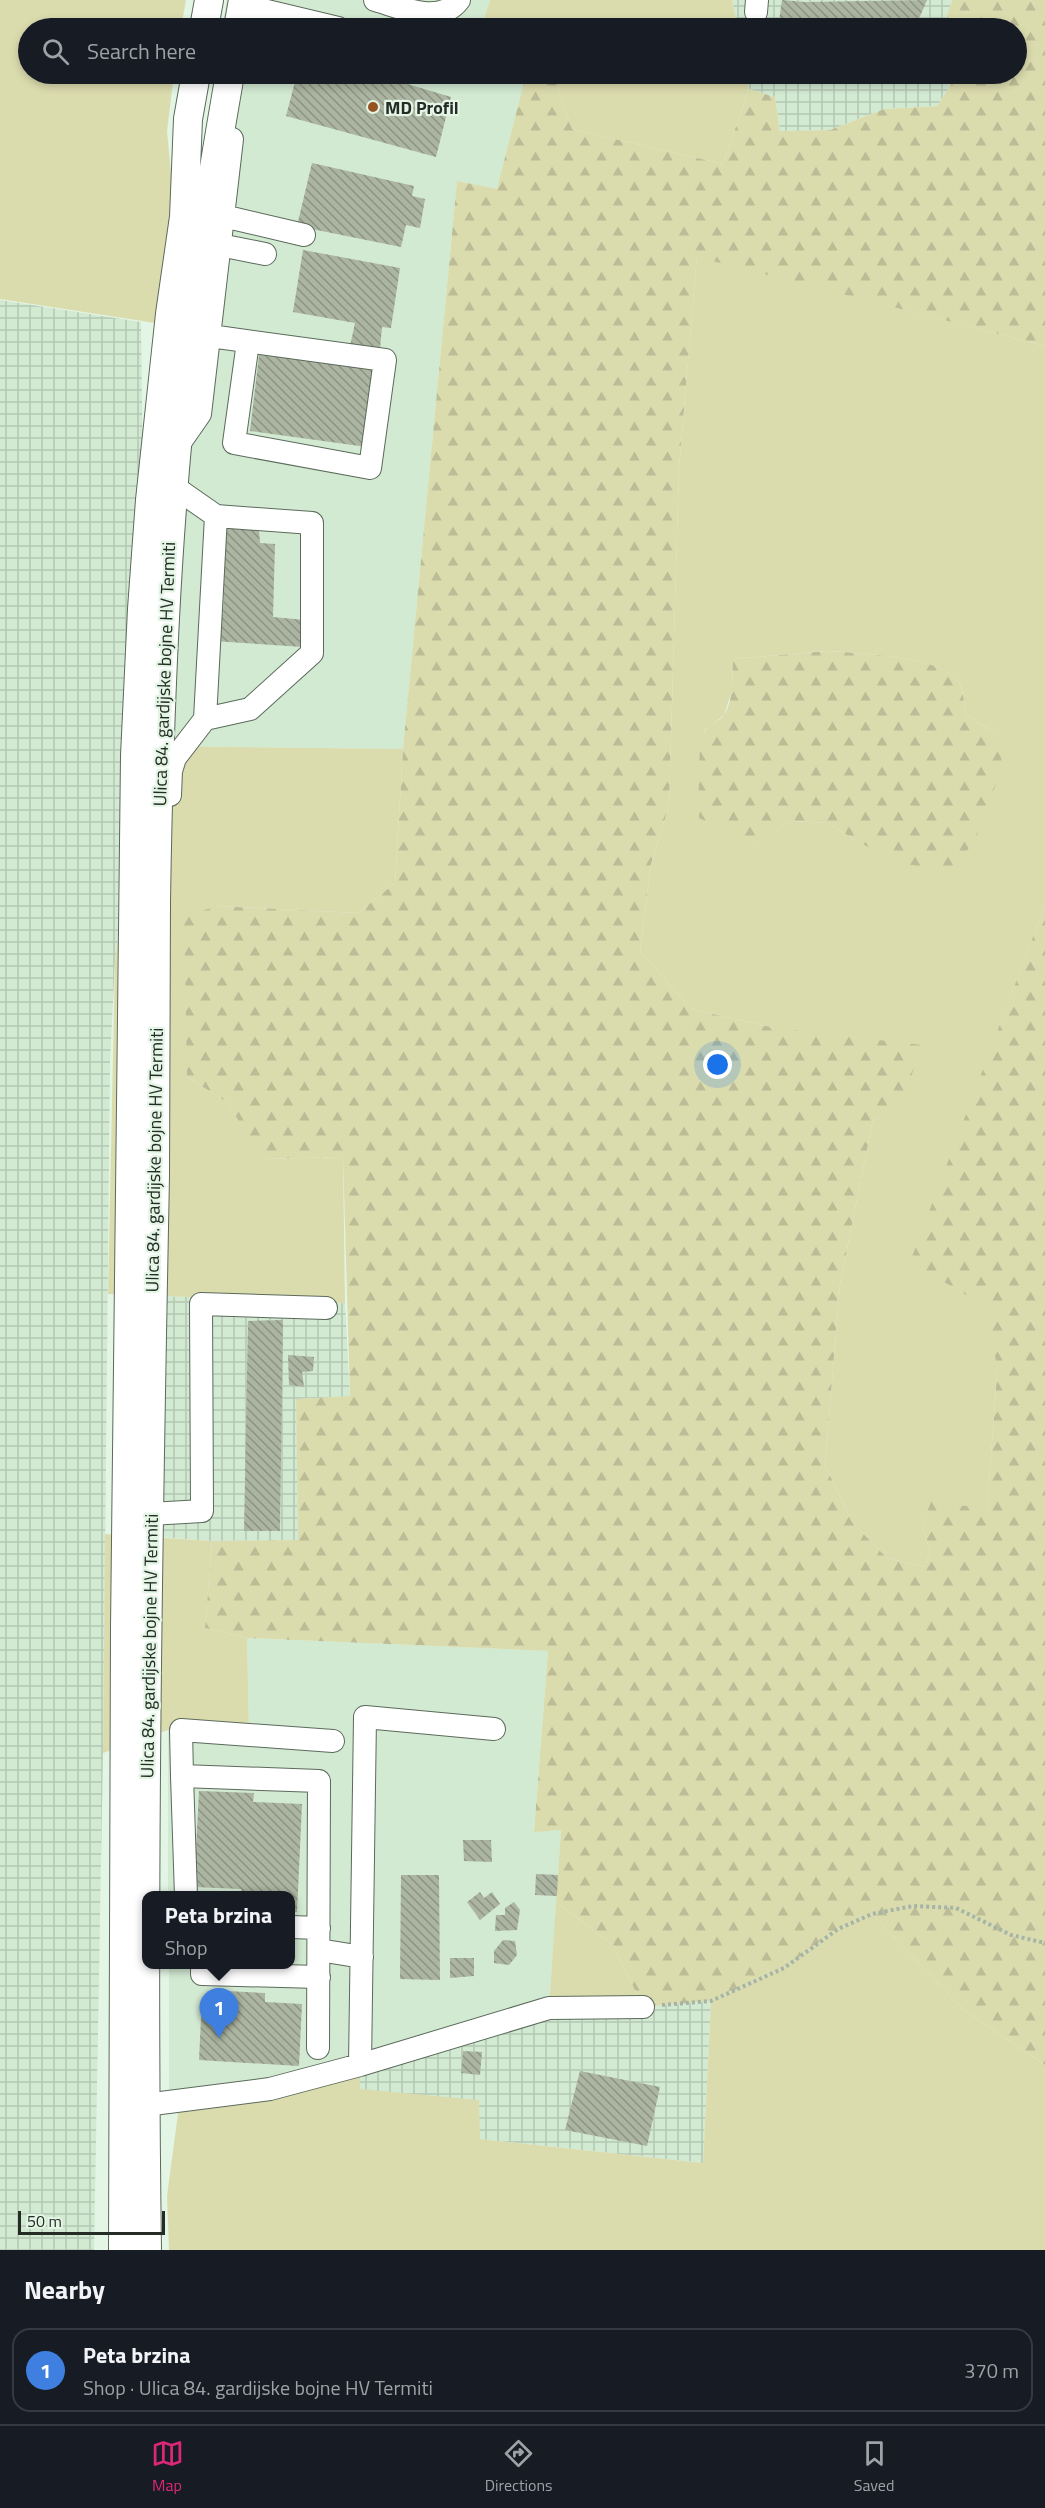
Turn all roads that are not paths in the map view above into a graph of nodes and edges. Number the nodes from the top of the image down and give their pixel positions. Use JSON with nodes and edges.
{"nodes":[{"id":1,"x":208,"y":0,"type":"edge"},
{"id":2,"x":375,"y":0,"type":"edge"},
{"id":3,"x":459,"y":0,"type":"edge"},
{"id":4,"x":241,"y":11,"type":"edge"},
{"id":5,"x":205,"y":18,"type":"edge"},
{"id":6,"x":281,"y":18,"type":"edge"},
{"id":7,"x":194,"y":84,"type":"edge"},
{"id":8,"x":228,"y":84,"type":"edge"},
{"id":9,"x":223,"y":113,"type":"junction"},
{"id":10,"x":223,"y":216,"type":"junction"},
{"id":11,"x":304,"y":235,"type":"dead end"},
{"id":12,"x":220,"y":245,"type":"junction"},
{"id":13,"x":265,"y":254,"type":"dead end"},
{"id":14,"x":210,"y":336,"type":"junction"},
{"id":15,"x":248,"y":342,"type":"junction"},
{"id":16,"x":177,"y":447,"type":"junction"},
{"id":17,"x":173,"y":486,"type":"junction"},
{"id":18,"x":216,"y":516,"type":"junction"},
{"id":19,"x":205,"y":719,"type":"junction"},
{"id":20,"x":156,"y":945,"type":"junction"},
{"id":21,"x":326,"y":1308,"type":"dead end"},
{"id":22,"x":150,"y":1514,"type":"junction"},
{"id":23,"x":494,"y":1729,"type":"dead end"},
{"id":24,"x":333,"y":1741,"type":"dead end"},
{"id":25,"x":182,"y":1776,"type":"junction"},
{"id":26,"x":147,"y":1891,"type":"edge"},
{"id":27,"x":186,"y":1891,"type":"edge"},
{"id":28,"x":295,"y":1929,"type":"edge"},
{"id":29,"x":319,"y":1939,"type":"junction"},
{"id":30,"x":362,"y":1957,"type":"junction"},
{"id":31,"x":146,"y":1969,"type":"edge"},
{"id":32,"x":202,"y":1969,"type":"edge"},
{"id":33,"x":319,"y":1977,"type":"junction"},
{"id":34,"x":643,"y":2007,"type":"road end"},
{"id":35,"x":318,"y":2048,"type":"dead end"},
{"id":36,"x":360,"y":2065,"type":"junction"},
{"id":37,"x":145,"y":2105,"type":"junction"},
{"id":38,"x":123,"y":2250,"type":"edge"},
{"id":39,"x":147,"y":2250,"type":"edge"}],
"edges":[{"from":1,"to":5,"type":"main road"},
{"from":2,"to":3,"type":"street"},
{"from":4,"to":6,"type":"street"},
{"from":7,"to":38,"type":"main road","name":"Ulica 84. gardijske bojne HV Termiti"},
{"from":8,"to":9,"type":"main road","name":"Ulica 84. gardijske bojne HV Termiti"},
{"from":9,"to":10,"type":"street"},
{"from":9,"to":16,"type":"main road","name":"Ulica 84. gardijske bojne HV Termiti"},
{"from":10,"to":11,"type":"street"},
{"from":10,"to":12,"type":"street"},
{"from":12,"to":13,"type":"street"},
{"from":12,"to":14,"type":"street"},
{"from":14,"to":15,"type":"street"},
{"from":14,"to":16,"type":"street"},
{"from":15,"to":15,"type":"street"},
{"from":16,"to":17,"type":"main road","name":"Ulica 84. gardijske bojne HV Termiti"},
{"from":17,"to":18,"type":"street"},
{"from":17,"to":20,"type":"main road","name":"Ulica 84. gardijske bojne HV Termiti"},
{"from":18,"to":19,"type":"street"},
{"from":18,"to":19,"type":"street"},
{"from":19,"to":20,"type":"street"},
{"from":20,"to":22,"type":"main road","name":"Ulica 84. gardijske bojne HV Termiti"},
{"from":21,"to":22,"type":"street"},
{"from":22,"to":26,"type":"main road","name":"Ulica 84. gardijske bojne HV Termiti"},
{"from":23,"to":30,"type":"street"},
{"from":24,"to":25,"type":"street"},
{"from":25,"to":27,"type":"street"},
{"from":25,"to":29,"type":"street"},
{"from":28,"to":29,"type":"street"},
{"from":29,"to":30,"type":"street"},
{"from":29,"to":33,"type":"street"},
{"from":30,"to":36,"type":"street"},
{"from":31,"to":37,"type":"main road","name":"Ulica 84. gardijske bojne HV Termiti"},
{"from":32,"to":33,"type":"street"},
{"from":33,"to":35,"type":"street"},
{"from":34,"to":36,"type":"street"},
{"from":36,"to":37,"type":"street"},
{"from":37,"to":39,"type":"main road","name":"Ulica 84. gardijske bojne HV Termiti"}]}
